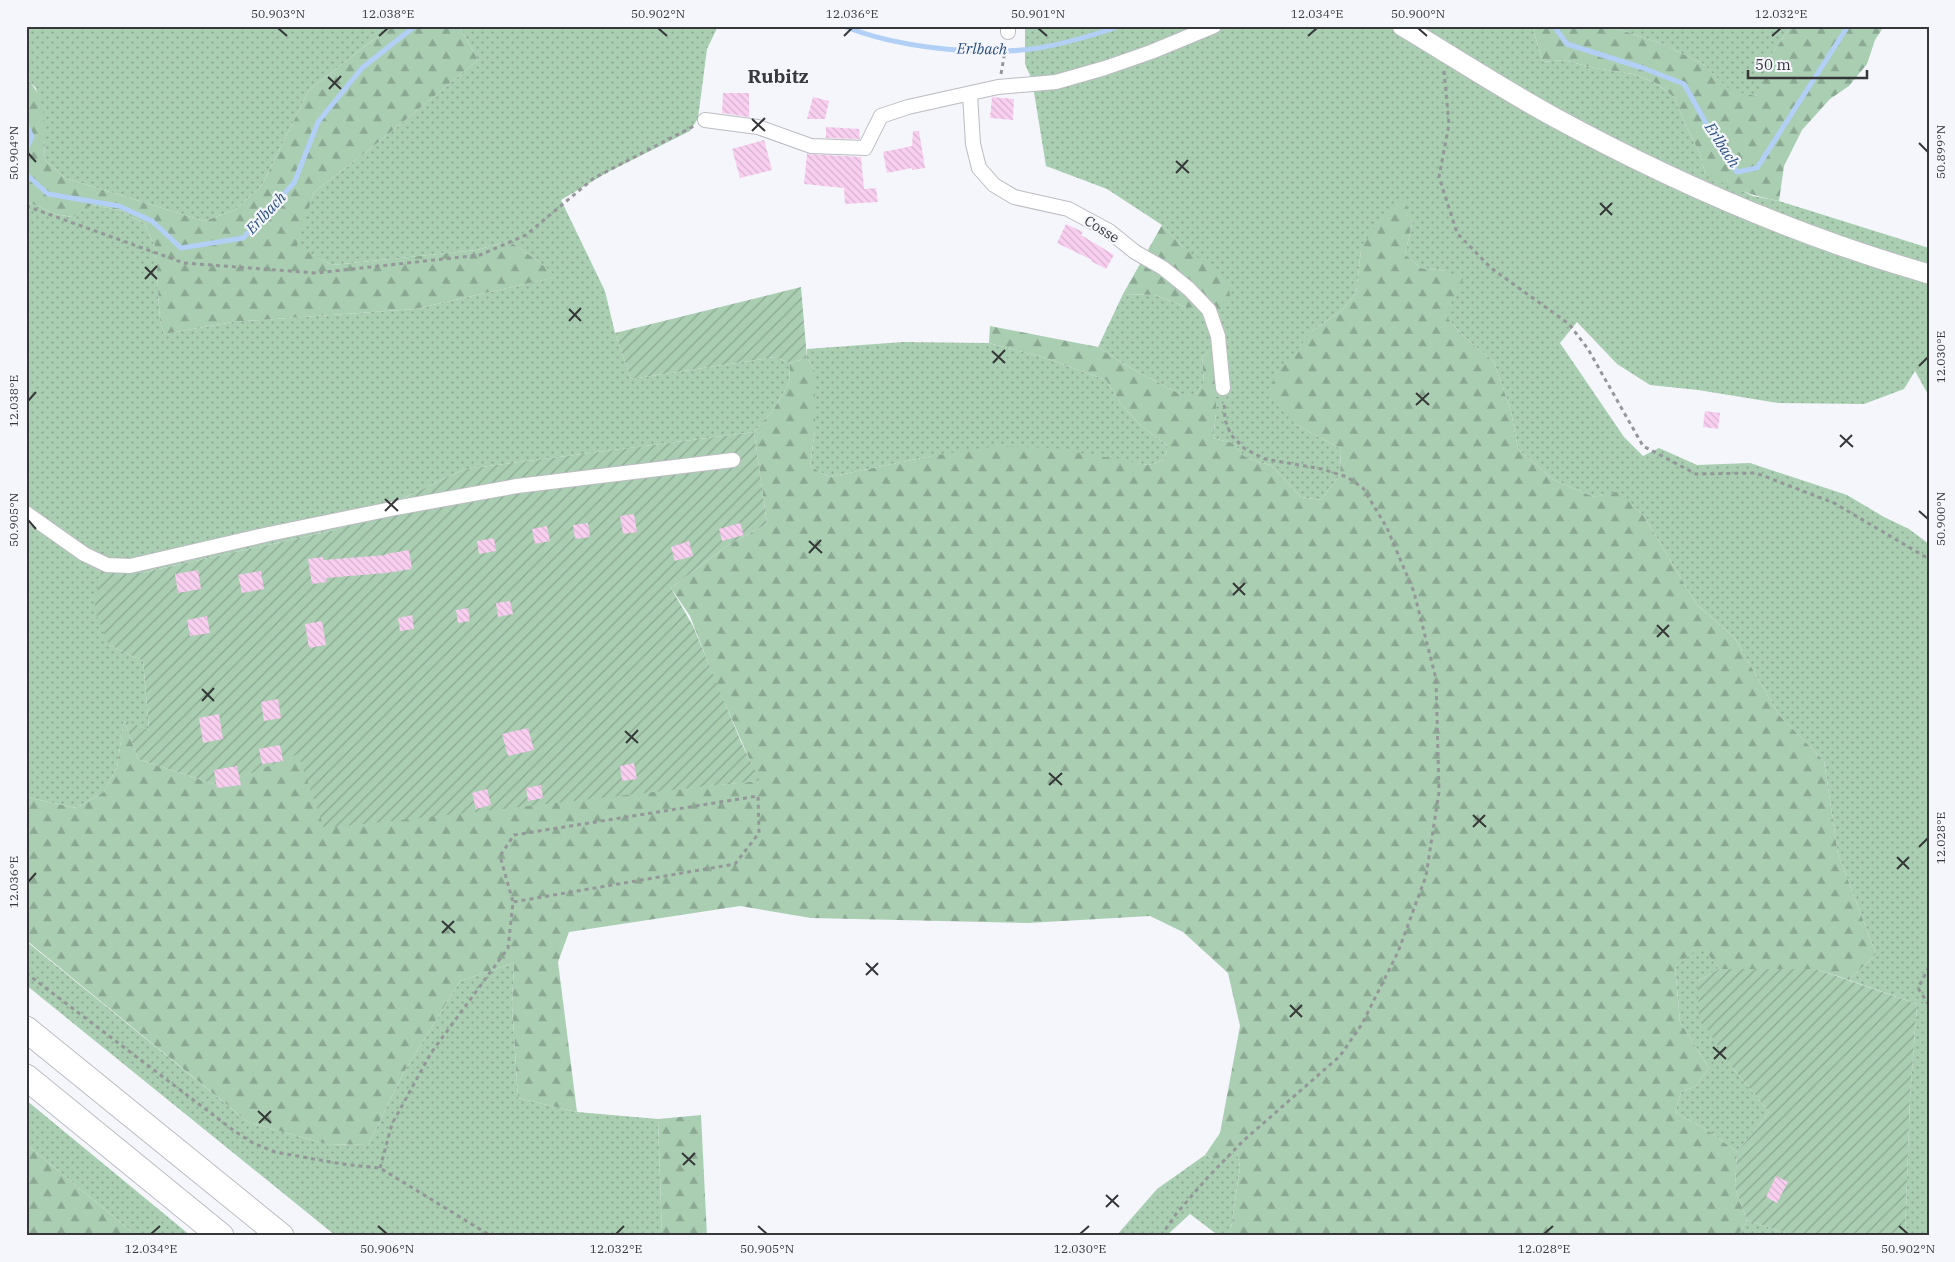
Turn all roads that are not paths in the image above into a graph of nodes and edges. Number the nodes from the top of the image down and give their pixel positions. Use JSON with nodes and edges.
{"nodes":[{"id":1,"x":1214,"y":26,"type":"edge"},
{"id":2,"x":1402,"y":26,"type":"edge"},
{"id":3,"x":970,"y":94,"type":"junction"},
{"id":4,"x":706,"y":120,"type":"road end"},
{"id":5,"x":1929,"y":274,"type":"edge"},
{"id":6,"x":1224,"y":388,"type":"road end"},
{"id":7,"x":732,"y":460,"type":"dead end"},
{"id":8,"x":26,"y":513,"type":"edge"},
{"id":9,"x":26,"y":1029,"type":"edge"},
{"id":10,"x":26,"y":1077,"type":"edge"},
{"id":11,"x":221,"y":1236,"type":"edge"},
{"id":12,"x":281,"y":1236,"type":"edge"}],
"edges":[{"from":1,"to":3,"type":"street"},
{"from":2,"to":5,"type":"main road"},
{"from":3,"to":4,"type":"street"},
{"from":3,"to":6,"type":"street","name":"Cosse"},
{"from":7,"to":8,"type":"street"},
{"from":9,"to":12,"type":"highway"},
{"from":10,"to":11,"type":"highway"}]}
